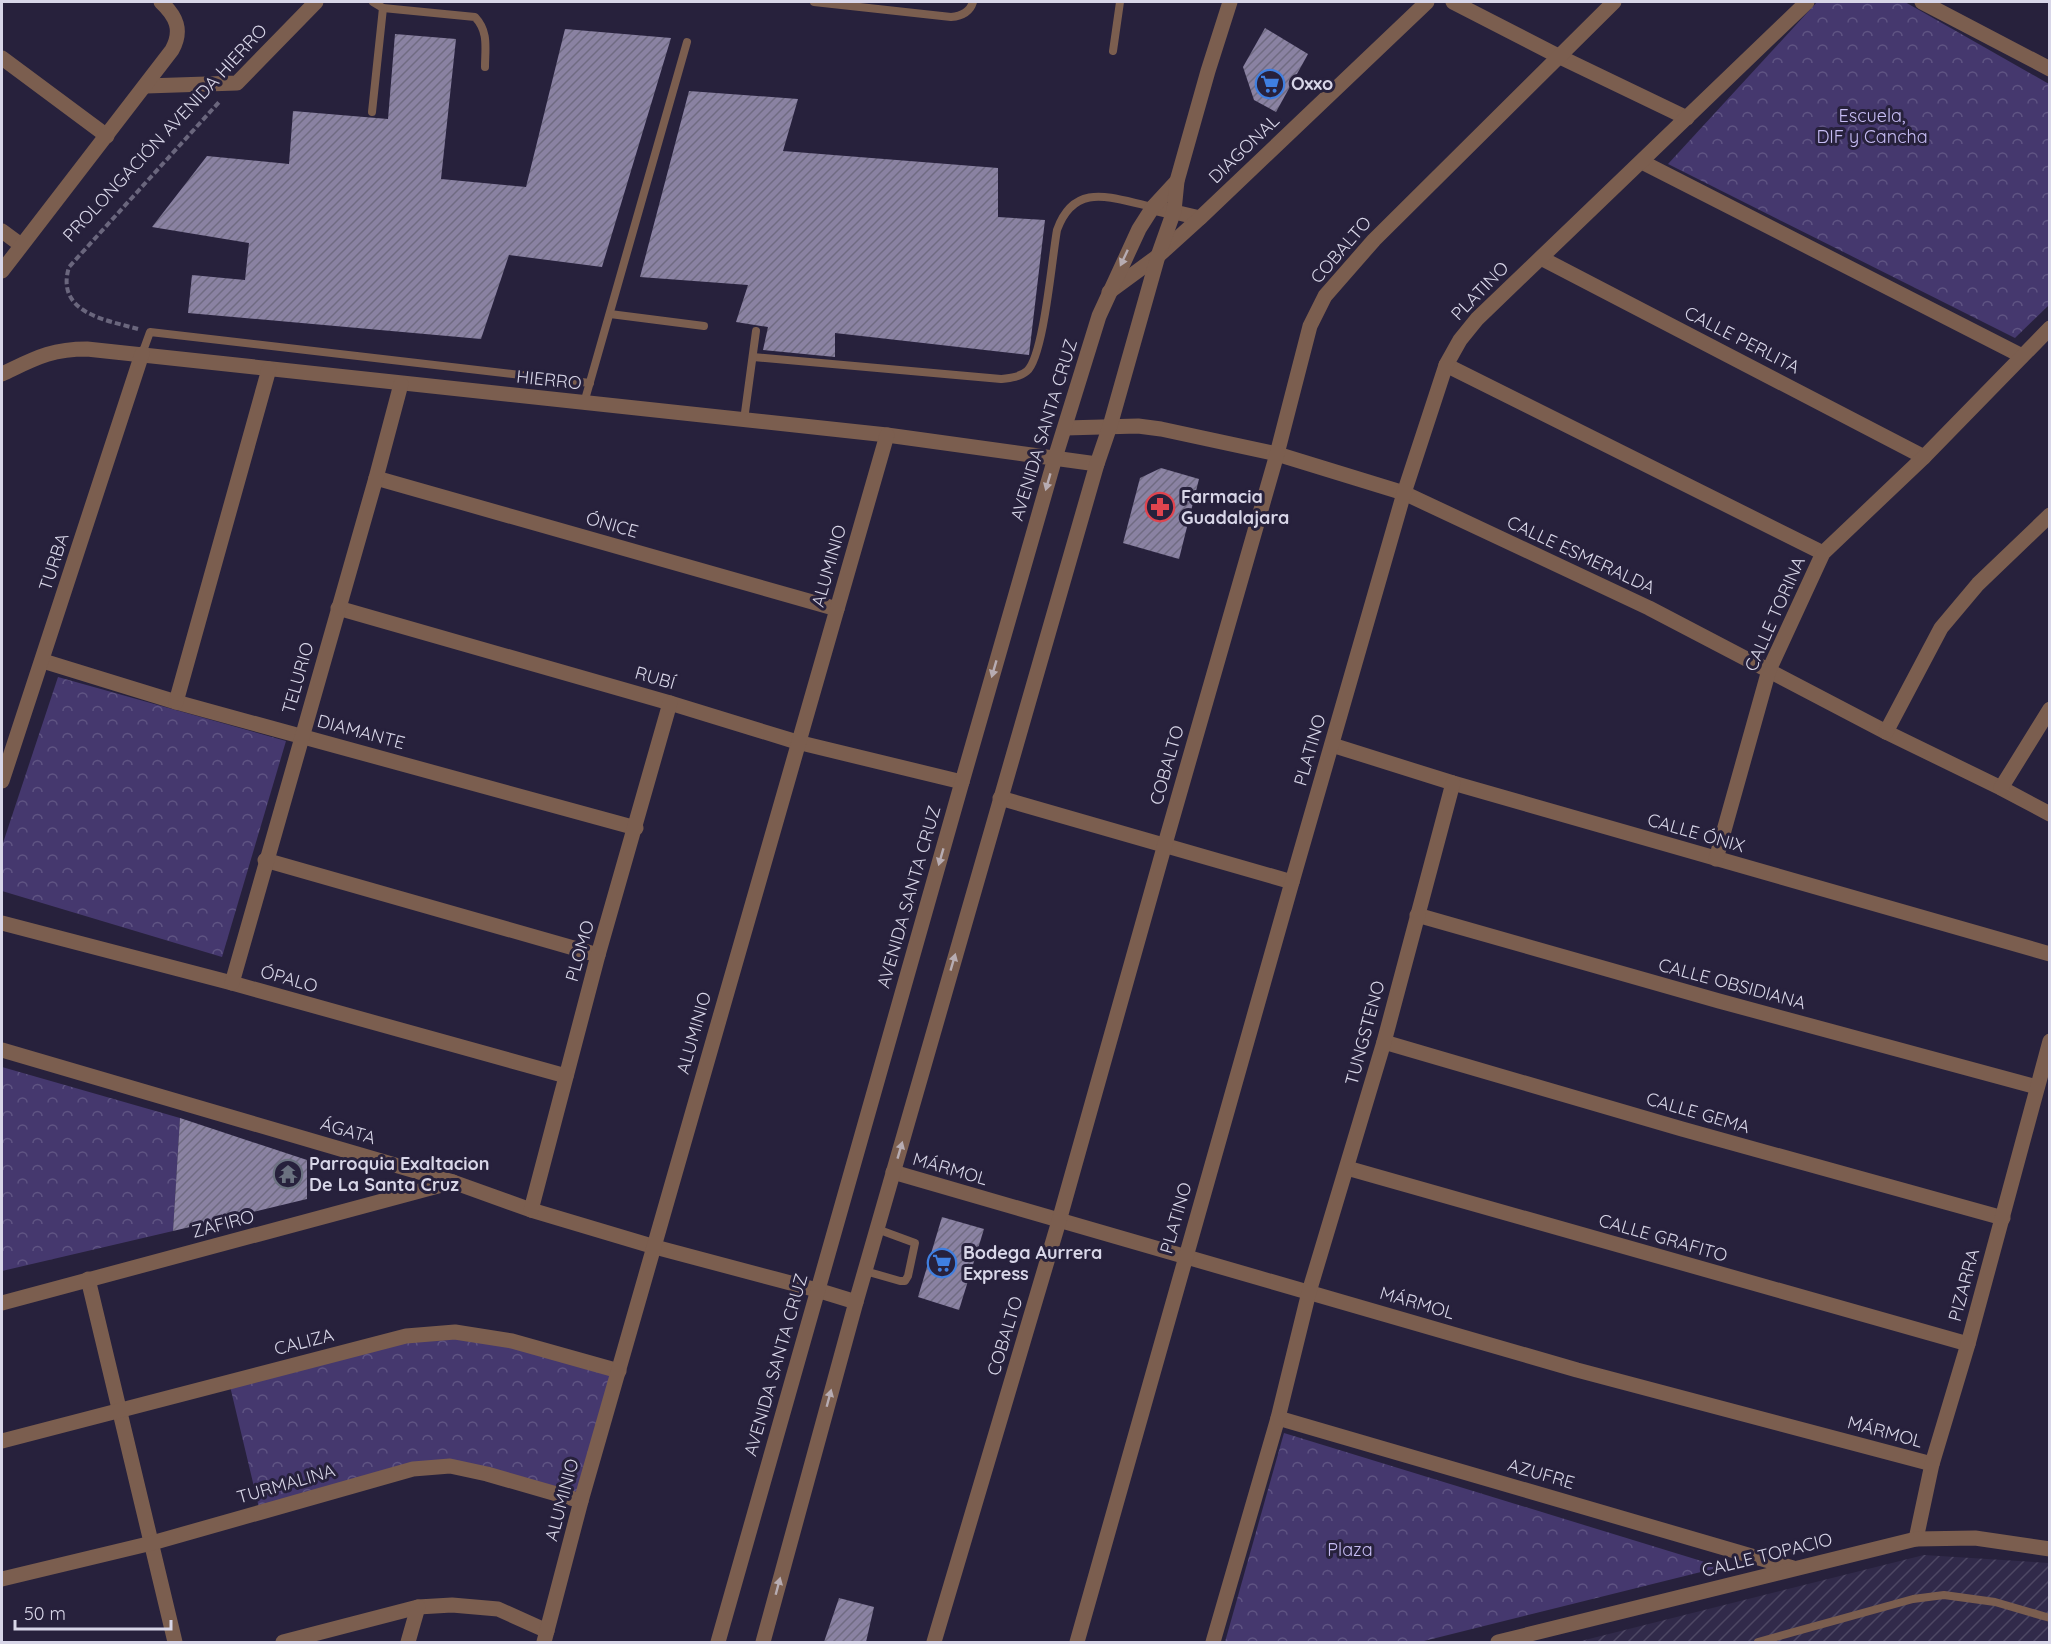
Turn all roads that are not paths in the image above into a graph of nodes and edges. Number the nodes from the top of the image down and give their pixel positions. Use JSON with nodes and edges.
{"nodes":[{"id":1,"x":161,"y":2,"type":"edge"},
{"id":2,"x":316,"y":2,"type":"edge"},
{"id":3,"x":374,"y":2,"type":"edge"},
{"id":4,"x":814,"y":2,"type":"edge"},
{"id":5,"x":973,"y":2,"type":"edge"},
{"id":6,"x":1120,"y":2,"type":"edge"},
{"id":7,"x":1230,"y":2,"type":"edge"},
{"id":8,"x":1426,"y":2,"type":"edge"},
{"id":9,"x":1453,"y":2,"type":"edge"},
{"id":10,"x":1614,"y":2,"type":"edge"},
{"id":11,"x":1807,"y":2,"type":"edge"},
{"id":12,"x":1922,"y":2,"type":"edge"},
{"id":13,"x":383,"y":8,"type":"junction"},
{"id":14,"x":687,"y":42,"type":"dead end"},
{"id":15,"x":1113,"y":51,"type":"dead end"},
{"id":16,"x":1558,"y":56,"type":"junction"},
{"id":17,"x":2,"y":58,"type":"edge"},
{"id":18,"x":485,"y":67,"type":"dead end"},
{"id":19,"x":2049,"y":69,"type":"edge"},
{"id":20,"x":146,"y":86,"type":"junction"},
{"id":21,"x":372,"y":112,"type":"dead end"},
{"id":22,"x":1687,"y":118,"type":"junction"},
{"id":23,"x":107,"y":136,"type":"junction"},
{"id":24,"x":1642,"y":162,"type":"junction"},
{"id":25,"x":1177,"y":181,"type":"junction"},
{"id":26,"x":1153,"y":207,"type":"junction"},
{"id":27,"x":1174,"y":211,"type":"junction"},
{"id":28,"x":1200,"y":218,"type":"junction"},
{"id":29,"x":2,"y":231,"type":"edge"},
{"id":30,"x":21,"y":245,"type":"junction"},
{"id":31,"x":1158,"y":256,"type":"junction"},
{"id":32,"x":1541,"y":258,"type":"junction"},
{"id":33,"x":2,"y":271,"type":"edge"},
{"id":34,"x":1109,"y":292,"type":"junction"},
{"id":35,"x":610,"y":314,"type":"junction"},
{"id":36,"x":704,"y":326,"type":"dead end"},
{"id":37,"x":2049,"y":328,"type":"edge"},
{"id":38,"x":756,"y":331,"type":"dead end"},
{"id":39,"x":142,"y":354,"type":"junction"},
{"id":40,"x":2022,"y":356,"type":"junction"},
{"id":41,"x":753,"y":357,"type":"junction"},
{"id":42,"x":1446,"y":365,"type":"junction"},
{"id":43,"x":269,"y":369,"type":"junction"},
{"id":44,"x":2,"y":374,"type":"edge"},
{"id":45,"x":590,"y":383,"type":"junction"},
{"id":46,"x":401,"y":384,"type":"junction"},
{"id":47,"x":584,"y":403,"type":"junction"},
{"id":48,"x":744,"y":420,"type":"junction"},
{"id":49,"x":1110,"y":426,"type":"junction"},
{"id":50,"x":1065,"y":428,"type":"junction"},
{"id":51,"x":887,"y":435,"type":"junction"},
{"id":52,"x":1277,"y":454,"type":"junction"},
{"id":53,"x":1924,"y":457,"type":"junction"},
{"id":54,"x":1055,"y":458,"type":"junction"},
{"id":55,"x":1097,"y":464,"type":"junction"},
{"id":56,"x":376,"y":478,"type":"junction"},
{"id":57,"x":1404,"y":493,"type":"junction"},
{"id":58,"x":2049,"y":515,"type":"edge"},
{"id":59,"x":1823,"y":553,"type":"junction"},
{"id":60,"x":338,"y":608,"type":"junction"},
{"id":61,"x":837,"y":609,"type":"junction"},
{"id":62,"x":43,"y":661,"type":"junction"},
{"id":63,"x":1769,"y":670,"type":"junction"},
{"id":64,"x":176,"y":702,"type":"junction"},
{"id":65,"x":670,"y":703,"type":"junction"},
{"id":66,"x":2049,"y":709,"type":"edge"},
{"id":67,"x":1886,"y":732,"type":"junction"},
{"id":68,"x":301,"y":736,"type":"junction"},
{"id":69,"x":797,"y":742,"type":"junction"},
{"id":70,"x":1332,"y":745,"type":"junction"},
{"id":71,"x":2,"y":781,"type":"edge"},
{"id":72,"x":962,"y":782,"type":"junction"},
{"id":73,"x":1453,"y":783,"type":"junction"},
{"id":74,"x":2001,"y":788,"type":"junction"},
{"id":75,"x":1000,"y":798,"type":"junction"},
{"id":76,"x":2049,"y":814,"type":"edge"},
{"id":77,"x":636,"y":828,"type":"junction"},
{"id":78,"x":1165,"y":844,"type":"junction"},
{"id":79,"x":1716,"y":859,"type":"junction"},
{"id":80,"x":266,"y":860,"type":"junction"},
{"id":81,"x":1292,"y":882,"type":"junction"},
{"id":82,"x":1417,"y":915,"type":"junction"},
{"id":83,"x":2,"y":923,"type":"edge"},
{"id":84,"x":2049,"y":954,"type":"edge"},
{"id":85,"x":598,"y":956,"type":"junction"},
{"id":86,"x":232,"y":983,"type":"junction"},
{"id":87,"x":2049,"y":1041,"type":"edge"},
{"id":88,"x":1384,"y":1042,"type":"junction"},
{"id":89,"x":2,"y":1050,"type":"edge"},
{"id":90,"x":566,"y":1076,"type":"junction"},
{"id":91,"x":2037,"y":1087,"type":"junction"},
{"id":92,"x":1347,"y":1168,"type":"junction"},
{"id":93,"x":893,"y":1172,"type":"junction"},
{"id":94,"x":453,"y":1182,"type":"junction"},
{"id":95,"x":531,"y":1210,"type":"junction"},
{"id":96,"x":2003,"y":1218,"type":"junction"},
{"id":97,"x":1059,"y":1221,"type":"junction"},
{"id":98,"x":877,"y":1229,"type":"junction"},
{"id":99,"x":655,"y":1247,"type":"junction"},
{"id":100,"x":1185,"y":1258,"type":"junction"},
{"id":101,"x":865,"y":1271,"type":"junction"},
{"id":102,"x":88,"y":1280,"type":"junction"},
{"id":103,"x":817,"y":1290,"type":"junction"},
{"id":104,"x":1309,"y":1292,"type":"junction"},
{"id":105,"x":856,"y":1302,"type":"junction"},
{"id":106,"x":2,"y":1303,"type":"edge"},
{"id":107,"x":1968,"y":1344,"type":"junction"},
{"id":108,"x":619,"y":1371,"type":"junction"},
{"id":109,"x":120,"y":1410,"type":"junction"},
{"id":110,"x":1278,"y":1418,"type":"junction"},
{"id":111,"x":2,"y":1441,"type":"edge"},
{"id":112,"x":1932,"y":1464,"type":"junction"},
{"id":113,"x":581,"y":1501,"type":"junction"},
{"id":114,"x":1916,"y":1539,"type":"junction"},
{"id":115,"x":152,"y":1543,"type":"junction"},
{"id":116,"x":2048,"y":1545,"type":"edge"},
{"id":117,"x":1793,"y":1568,"type":"junction"},
{"id":118,"x":2,"y":1579,"type":"edge"},
{"id":119,"x":418,"y":1607,"type":"junction"},
{"id":120,"x":2049,"y":1618,"type":"edge"},
{"id":121,"x":546,"y":1637,"type":"edge"},
{"id":122,"x":175,"y":1642,"type":"edge"},
{"id":123,"x":283,"y":1642,"type":"edge"},
{"id":124,"x":408,"y":1642,"type":"edge"},
{"id":125,"x":718,"y":1642,"type":"edge"},
{"id":126,"x":762,"y":1642,"type":"edge"},
{"id":127,"x":934,"y":1642,"type":"edge"},
{"id":128,"x":1077,"y":1642,"type":"edge"},
{"id":129,"x":1213,"y":1642,"type":"edge"},
{"id":130,"x":1498,"y":1642,"type":"edge"},
{"id":131,"x":1758,"y":1642,"type":"edge"}],
"edges":[{"from":1,"to":20,"type":"street"},
{"from":2,"to":20,"type":"street","name":"PROLONGACIÓN AVENIDA HIERRO"},
{"from":3,"to":13,"type":"lane"},
{"from":4,"to":5,"type":"lane"},
{"from":6,"to":15,"type":"lane"},
{"from":7,"to":25,"type":"street","name":"AVENIDA SANTA CRUZ"},
{"from":8,"to":28,"type":"street","name":"DIAGONAL"},
{"from":9,"to":16,"type":"street"},
{"from":10,"to":16,"type":"street","name":"COBALTO"},
{"from":11,"to":22,"type":"street","name":"PLATINO"},
{"from":12,"to":19,"type":"street"},
{"from":13,"to":18,"type":"lane"},
{"from":13,"to":21,"type":"lane"},
{"from":14,"to":35,"type":"lane"},
{"from":16,"to":22,"type":"street"},
{"from":16,"to":52,"type":"street","name":"COBALTO"},
{"from":17,"to":23,"type":"street"},
{"from":20,"to":23,"type":"street"},
{"from":22,"to":24,"type":"street","name":"PLATINO"},
{"from":23,"to":30,"type":"street"},
{"from":24,"to":32,"type":"street","name":"PLATINO"},
{"from":24,"to":40,"type":"street"},
{"from":25,"to":26,"type":"street","name":"AVENIDA SANTA CRUZ"},
{"from":25,"to":27,"type":"street","name":"AVENIDA SANTA CRUZ"},
{"from":26,"to":27,"type":"street"},
{"from":26,"to":34,"type":"street","name":"AVENIDA SANTA CRUZ","one_way":true},
{"from":26,"to":41,"type":"lane"},
{"from":27,"to":28,"type":"street"},
{"from":27,"to":31,"type":"street","name":"AVENIDA SANTA CRUZ"},
{"from":28,"to":31,"type":"street","name":"DIAGONAL"},
{"from":29,"to":30,"type":"street"},
{"from":30,"to":33,"type":"street"},
{"from":31,"to":34,"type":"street","name":"DIAGONAL"},
{"from":31,"to":49,"type":"street","name":"AVENIDA SANTA CRUZ"},
{"from":32,"to":42,"type":"street","name":"PLATINO"},
{"from":32,"to":53,"type":"street","name":"CALLE PERLITA"},
{"from":34,"to":50,"type":"street","name":"AVENIDA SANTA CRUZ"},
{"from":35,"to":36,"type":"lane"},
{"from":35,"to":45,"type":"lane"},
{"from":37,"to":40,"type":"street","name":"CALLE TORINA"},
{"from":38,"to":41,"type":"lane"},
{"from":39,"to":43,"type":"street","name":"HIERRO"},
{"from":39,"to":44,"type":"street","name":"HIERRO"},
{"from":39,"to":45,"type":"lane"},
{"from":39,"to":62,"type":"street","name":"TURBA"},
{"from":40,"to":53,"type":"street","name":"CALLE TORINA"},
{"from":41,"to":48,"type":"lane"},
{"from":42,"to":57,"type":"street","name":"PLATINO"},
{"from":42,"to":59,"type":"street"},
{"from":43,"to":46,"type":"street","name":"HIERRO"},
{"from":43,"to":64,"type":"street"},
{"from":45,"to":47,"type":"lane"},
{"from":46,"to":47,"type":"street","name":"HIERRO"},
{"from":46,"to":56,"type":"street","name":"TELURIO"},
{"from":47,"to":48,"type":"street","name":"HIERRO"},
{"from":48,"to":51,"type":"street","name":"HIERRO"},
{"from":49,"to":50,"type":"street","name":"CALLE ESMERALDA"},
{"from":49,"to":52,"type":"street","name":"CALLE ESMERALDA"},
{"from":49,"to":55,"type":"street","name":"AVENIDA SANTA CRUZ"},
{"from":50,"to":54,"type":"street","name":"AVENIDA SANTA CRUZ"},
{"from":51,"to":54,"type":"street","name":"HIERRO"},
{"from":51,"to":61,"type":"street","name":"ALUMINIO"},
{"from":52,"to":57,"type":"street","name":"CALLE ESMERALDA"},
{"from":52,"to":78,"type":"street","name":"COBALTO"},
{"from":53,"to":59,"type":"street","name":"CALLE TORINA"},
{"from":54,"to":55,"type":"street","name":"HIERRO"},
{"from":54,"to":72,"type":"street","name":"AVENIDA SANTA CRUZ","one_way":true},
{"from":55,"to":75,"type":"street","name":"AVENIDA SANTA CRUZ"},
{"from":56,"to":60,"type":"street","name":"TELURIO"},
{"from":56,"to":61,"type":"street","name":"ÓNICE"},
{"from":57,"to":63,"type":"street","name":"CALLE ESMERALDA"},
{"from":57,"to":70,"type":"street","name":"PLATINO"},
{"from":58,"to":67,"type":"street"},
{"from":59,"to":63,"type":"street","name":"CALLE TORINA"},
{"from":60,"to":65,"type":"street","name":"RUBÍ"},
{"from":60,"to":68,"type":"street","name":"TELURIO"},
{"from":61,"to":69,"type":"street","name":"ALUMINIO"},
{"from":62,"to":64,"type":"street","name":"DIAMANTE"},
{"from":62,"to":71,"type":"street","name":"TURBA"},
{"from":63,"to":67,"type":"street","name":"CALLE ESMERALDA"},
{"from":63,"to":79,"type":"street","name":"CALLE TORINA"},
{"from":64,"to":68,"type":"street","name":"DIAMANTE"},
{"from":65,"to":69,"type":"street","name":"RUBÍ"},
{"from":65,"to":77,"type":"street","name":"PLOMO"},
{"from":66,"to":74,"type":"street"},
{"from":67,"to":74,"type":"street","name":"CALLE ESMERALDA"},
{"from":68,"to":77,"type":"street","name":"DIAMANTE"},
{"from":68,"to":80,"type":"street","name":"TELURIO"},
{"from":69,"to":72,"type":"street","name":"RUBÍ"},
{"from":69,"to":99,"type":"street","name":"ALUMINIO"},
{"from":70,"to":73,"type":"street","name":"CALLE ÓNIX"},
{"from":70,"to":81,"type":"street","name":"PLATINO"},
{"from":72,"to":103,"type":"street","name":"AVENIDA SANTA CRUZ","one_way":true},
{"from":73,"to":79,"type":"street","name":"CALLE ÓNIX"},
{"from":73,"to":82,"type":"street","name":"TUNGSTENO"},
{"from":74,"to":76,"type":"street","name":"CALLE ESMERALDA"},
{"from":75,"to":78,"type":"street"},
{"from":93,"to":75,"type":"street","name":"AVENIDA SANTA CRUZ","one_way":true},
{"from":77,"to":85,"type":"street","name":"PLOMO"},
{"from":78,"to":81,"type":"street"},
{"from":78,"to":97,"type":"street","name":"COBALTO"},
{"from":79,"to":84,"type":"street","name":"CALLE ÓNIX"},
{"from":80,"to":85,"type":"street"},
{"from":80,"to":86,"type":"street","name":"TELURIO"},
{"from":81,"to":100,"type":"street","name":"PLATINO"},
{"from":82,"to":88,"type":"street","name":"TUNGSTENO"},
{"from":82,"to":91,"type":"street","name":"CALLE OBSIDIANA"},
{"from":83,"to":86,"type":"street","name":"ÓPALO"},
{"from":85,"to":90,"type":"street","name":"PLOMO"},
{"from":86,"to":90,"type":"street","name":"ÓPALO"},
{"from":87,"to":91,"type":"street","name":"PIZARRA"},
{"from":88,"to":92,"type":"street","name":"TUNGSTENO"},
{"from":88,"to":96,"type":"street","name":"CALLE GEMA"},
{"from":89,"to":94,"type":"street","name":"ÁGATA"},
{"from":90,"to":95,"type":"street","name":"PLOMO"},
{"from":91,"to":96,"type":"street","name":"PIZARRA"},
{"from":92,"to":104,"type":"street","name":"TUNGSTENO"},
{"from":92,"to":107,"type":"street","name":"CALLE GRAFITO"},
{"from":93,"to":97,"type":"street","name":"MÁRMOL"},
{"from":93,"to":98,"type":"street","name":"AVENIDA SANTA CRUZ"},
{"from":94,"to":95,"type":"street","name":"ÁGATA"},
{"from":94,"to":102,"type":"street","name":"ZAFIRO"},
{"from":95,"to":99,"type":"street","name":"ÁGATA"},
{"from":96,"to":107,"type":"street","name":"PIZARRA"},
{"from":97,"to":100,"type":"street","name":"MÁRMOL"},
{"from":97,"to":127,"type":"street","name":"COBALTO"},
{"from":98,"to":101,"type":"street","name":"AVENIDA SANTA CRUZ"},
{"from":98,"to":101,"type":"lane"},
{"from":99,"to":103,"type":"street","name":"ÁGATA"},
{"from":99,"to":108,"type":"street","name":"ALUMINIO"},
{"from":100,"to":104,"type":"street","name":"MÁRMOL"},
{"from":100,"to":128,"type":"street","name":"PLATINO"},
{"from":101,"to":105,"type":"street","name":"AVENIDA SANTA CRUZ"},
{"from":102,"to":106,"type":"street","name":"ZAFIRO"},
{"from":102,"to":109,"type":"street"},
{"from":103,"to":105,"type":"street","name":"ÁGATA"},
{"from":103,"to":125,"type":"street","name":"AVENIDA SANTA CRUZ"},
{"from":104,"to":110,"type":"street","name":"TUNGSTENO"},
{"from":104,"to":112,"type":"street","name":"MÁRMOL"},
{"from":126,"to":105,"type":"street","name":"AVENIDA SANTA CRUZ","one_way":true},
{"from":107,"to":112,"type":"street","name":"PIZARRA"},
{"from":108,"to":109,"type":"street","name":"CALIZA"},
{"from":108,"to":113,"type":"street","name":"ALUMINIO"},
{"from":109,"to":111,"type":"street","name":"CALIZA"},
{"from":109,"to":115,"type":"street"},
{"from":110,"to":117,"type":"street","name":"AZUFRE"},
{"from":110,"to":129,"type":"street","name":"TUNGSTENO"},
{"from":112,"to":114,"type":"street","name":"PIZARRA"},
{"from":113,"to":115,"type":"street","name":"TURMALINA"},
{"from":113,"to":121,"type":"street","name":"ALUMINIO"},
{"from":114,"to":116,"type":"street","name":"CALLE TOPACIO"},
{"from":114,"to":117,"type":"street","name":"CALLE TOPACIO"},
{"from":115,"to":118,"type":"street","name":"TURMALINA"},
{"from":115,"to":122,"type":"street"},
{"from":117,"to":130,"type":"street","name":"CALLE TOPACIO"},
{"from":119,"to":121,"type":"street"},
{"from":119,"to":123,"type":"street"},
{"from":119,"to":124,"type":"street"},
{"from":120,"to":131,"type":"lane"}]}
